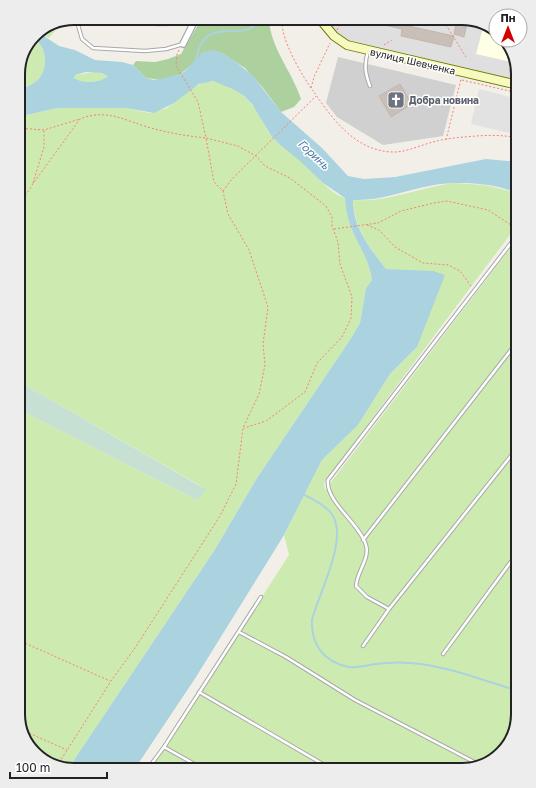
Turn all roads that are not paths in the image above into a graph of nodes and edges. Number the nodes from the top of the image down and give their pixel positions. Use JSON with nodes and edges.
{"nodes":[{"id":1,"x":78,"y":25,"type":"edge"},
{"id":2,"x":192,"y":25,"type":"edge"},
{"id":3,"x":325,"y":25,"type":"edge"},
{"id":4,"x":183,"y":44,"type":"joint"},
{"id":5,"x":368,"y":50,"type":"junction"},
{"id":6,"x":511,"y":83,"type":"edge"},
{"id":7,"x":370,"y":86,"type":"dead end"},
{"id":8,"x":511,"y":243,"type":"edge"},
{"id":9,"x":511,"y":350,"type":"edge"},
{"id":10,"x":511,"y":456,"type":"edge"},
{"id":11,"x":363,"y":540,"type":"junction"},
{"id":12,"x":511,"y":562,"type":"edge"},
{"id":13,"x":261,"y":597,"type":"dead end"},
{"id":14,"x":389,"y":609,"type":"junction"},
{"id":15,"x":239,"y":632,"type":"junction"},
{"id":16,"x":363,"y":646,"type":"dead end"},
{"id":17,"x":443,"y":654,"type":"dead end"},
{"id":18,"x":199,"y":692,"type":"junction"},
{"id":19,"x":164,"y":747,"type":"junction"},
{"id":20,"x":473,"y":762,"type":"edge"},
{"id":21,"x":152,"y":763,"type":"edge"},
{"id":22,"x":193,"y":763,"type":"edge"},
{"id":23,"x":321,"y":763,"type":"edge"}],
"edges":[{"from":1,"to":4,"type":"lane"},
{"from":2,"to":4,"type":"street"},
{"from":3,"to":5,"type":"street","name":"вулиця Шевченка"},
{"from":5,"to":6,"type":"street","name":"вулиця Шевченка"},
{"from":5,"to":7,"type":"lane"},
{"from":8,"to":11,"type":"lane"},
{"from":9,"to":11,"type":"lane"},
{"from":10,"to":14,"type":"lane"},
{"from":11,"to":14,"type":"lane"},
{"from":12,"to":17,"type":"lane"},
{"from":13,"to":15,"type":"lane"},
{"from":14,"to":16,"type":"lane"},
{"from":15,"to":18,"type":"lane"},
{"from":15,"to":20,"type":"lane"},
{"from":18,"to":19,"type":"lane"},
{"from":18,"to":23,"type":"lane"},
{"from":19,"to":21,"type":"lane"},
{"from":19,"to":22,"type":"lane"}]}
